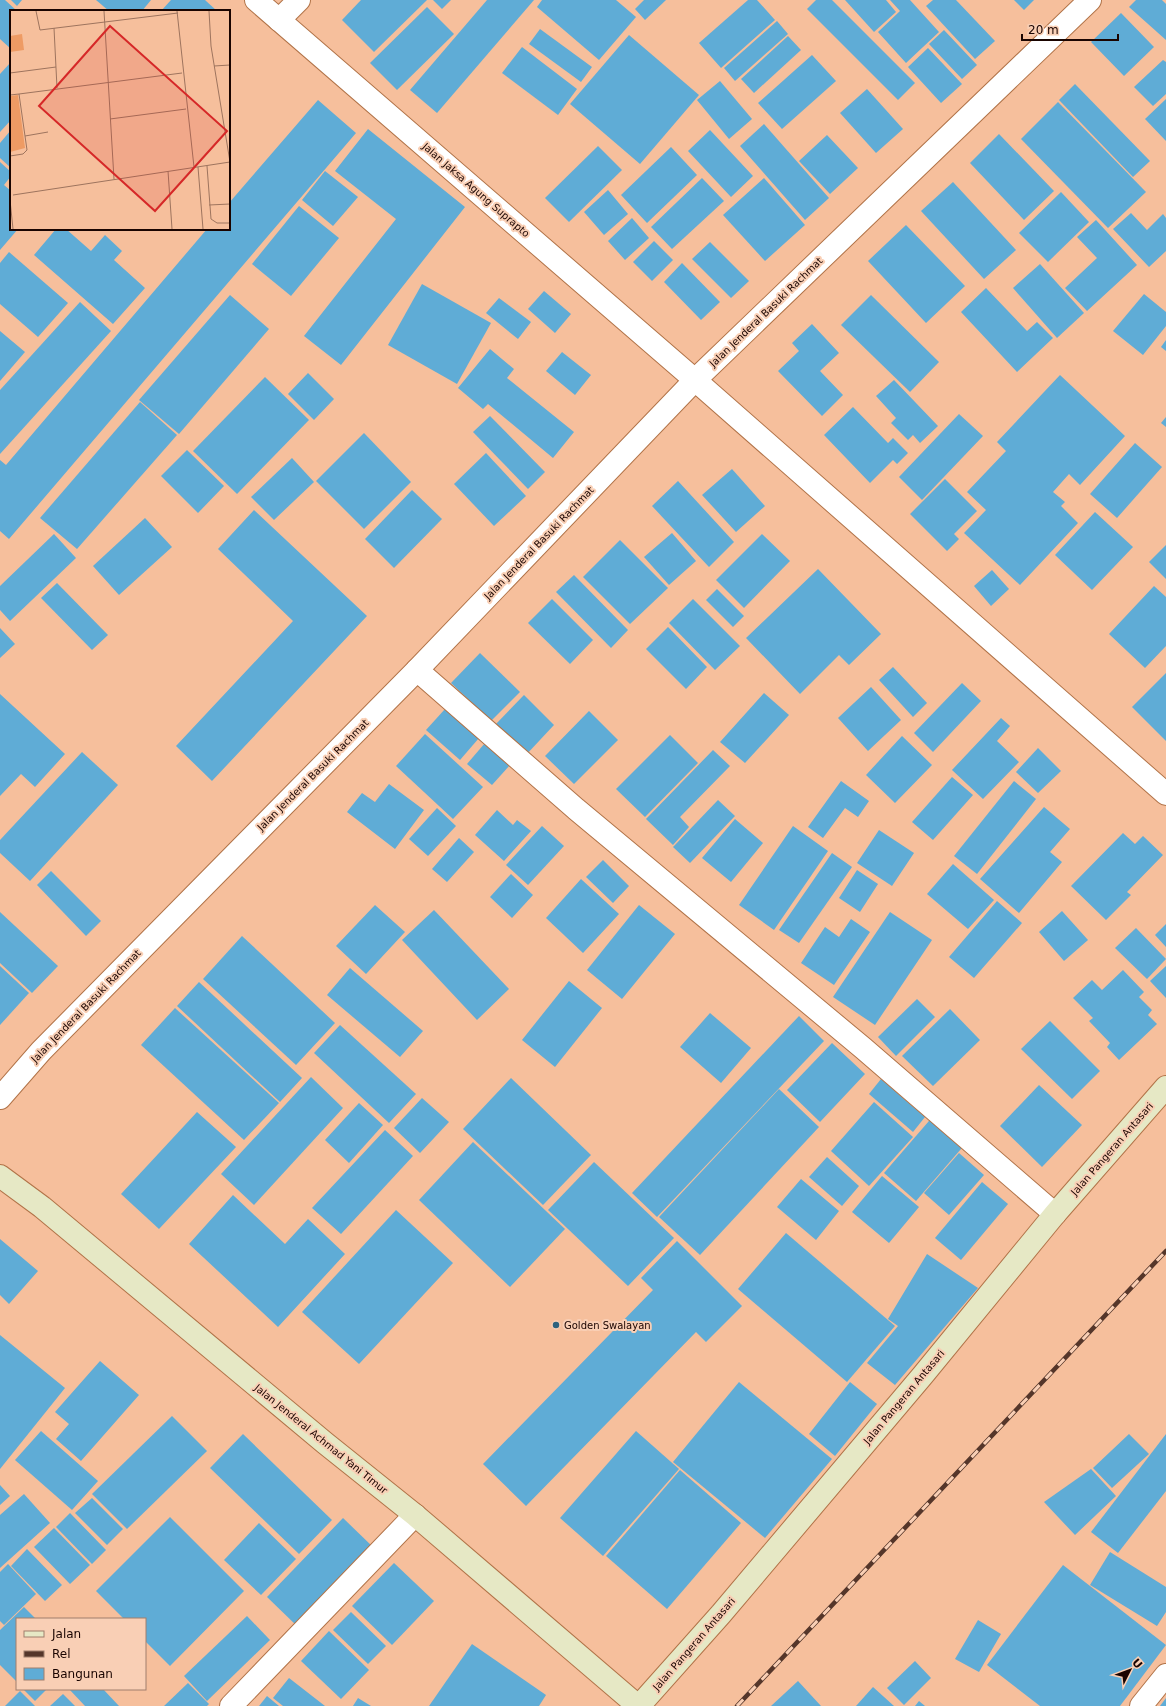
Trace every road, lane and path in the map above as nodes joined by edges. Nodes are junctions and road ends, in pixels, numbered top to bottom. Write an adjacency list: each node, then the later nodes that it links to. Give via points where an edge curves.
1 (256, 0): 4 (street, Jalan Jaksa Agung Suprapto)
2 (299, 0): 4 (street)
3 (1090, 0): 5 (street, Jalan Jenderal Basuki Rachmat)
4 (279, 20): 5 (street, Jalan Jaksa Agung Suprapto)
5 (695, 380): 6 (street, Jalan Jenderal Basuki Rachmat); 7 (street, Jalan Jaksa Agung Suprapto)
6 (417, 670): 9 (street, Jalan Jenderal Basuki Rachmat, via 41,1051); 11 (street, via 576,809 869,1053)
7 (1166, 794)
8 (1166, 1087): 11 (main road, Jalan Pangeran Antasari)
9 (0, 1098)
10 (0, 1176): 12 (main road, Jalan Jenderal Achmad Yani Timur, via 42,1207)
11 (1055, 1214): 15 (main road, Jalan Pangeran Antasari, via 726,1608)
12 (415, 1515): 14 (street); 15 (main road, Jalan Jenderal Achmad Yani Timur)
13 (1166, 1675): 16 (street)
14 (232, 1706)
15 (639, 1706)
16 (1141, 1706)

